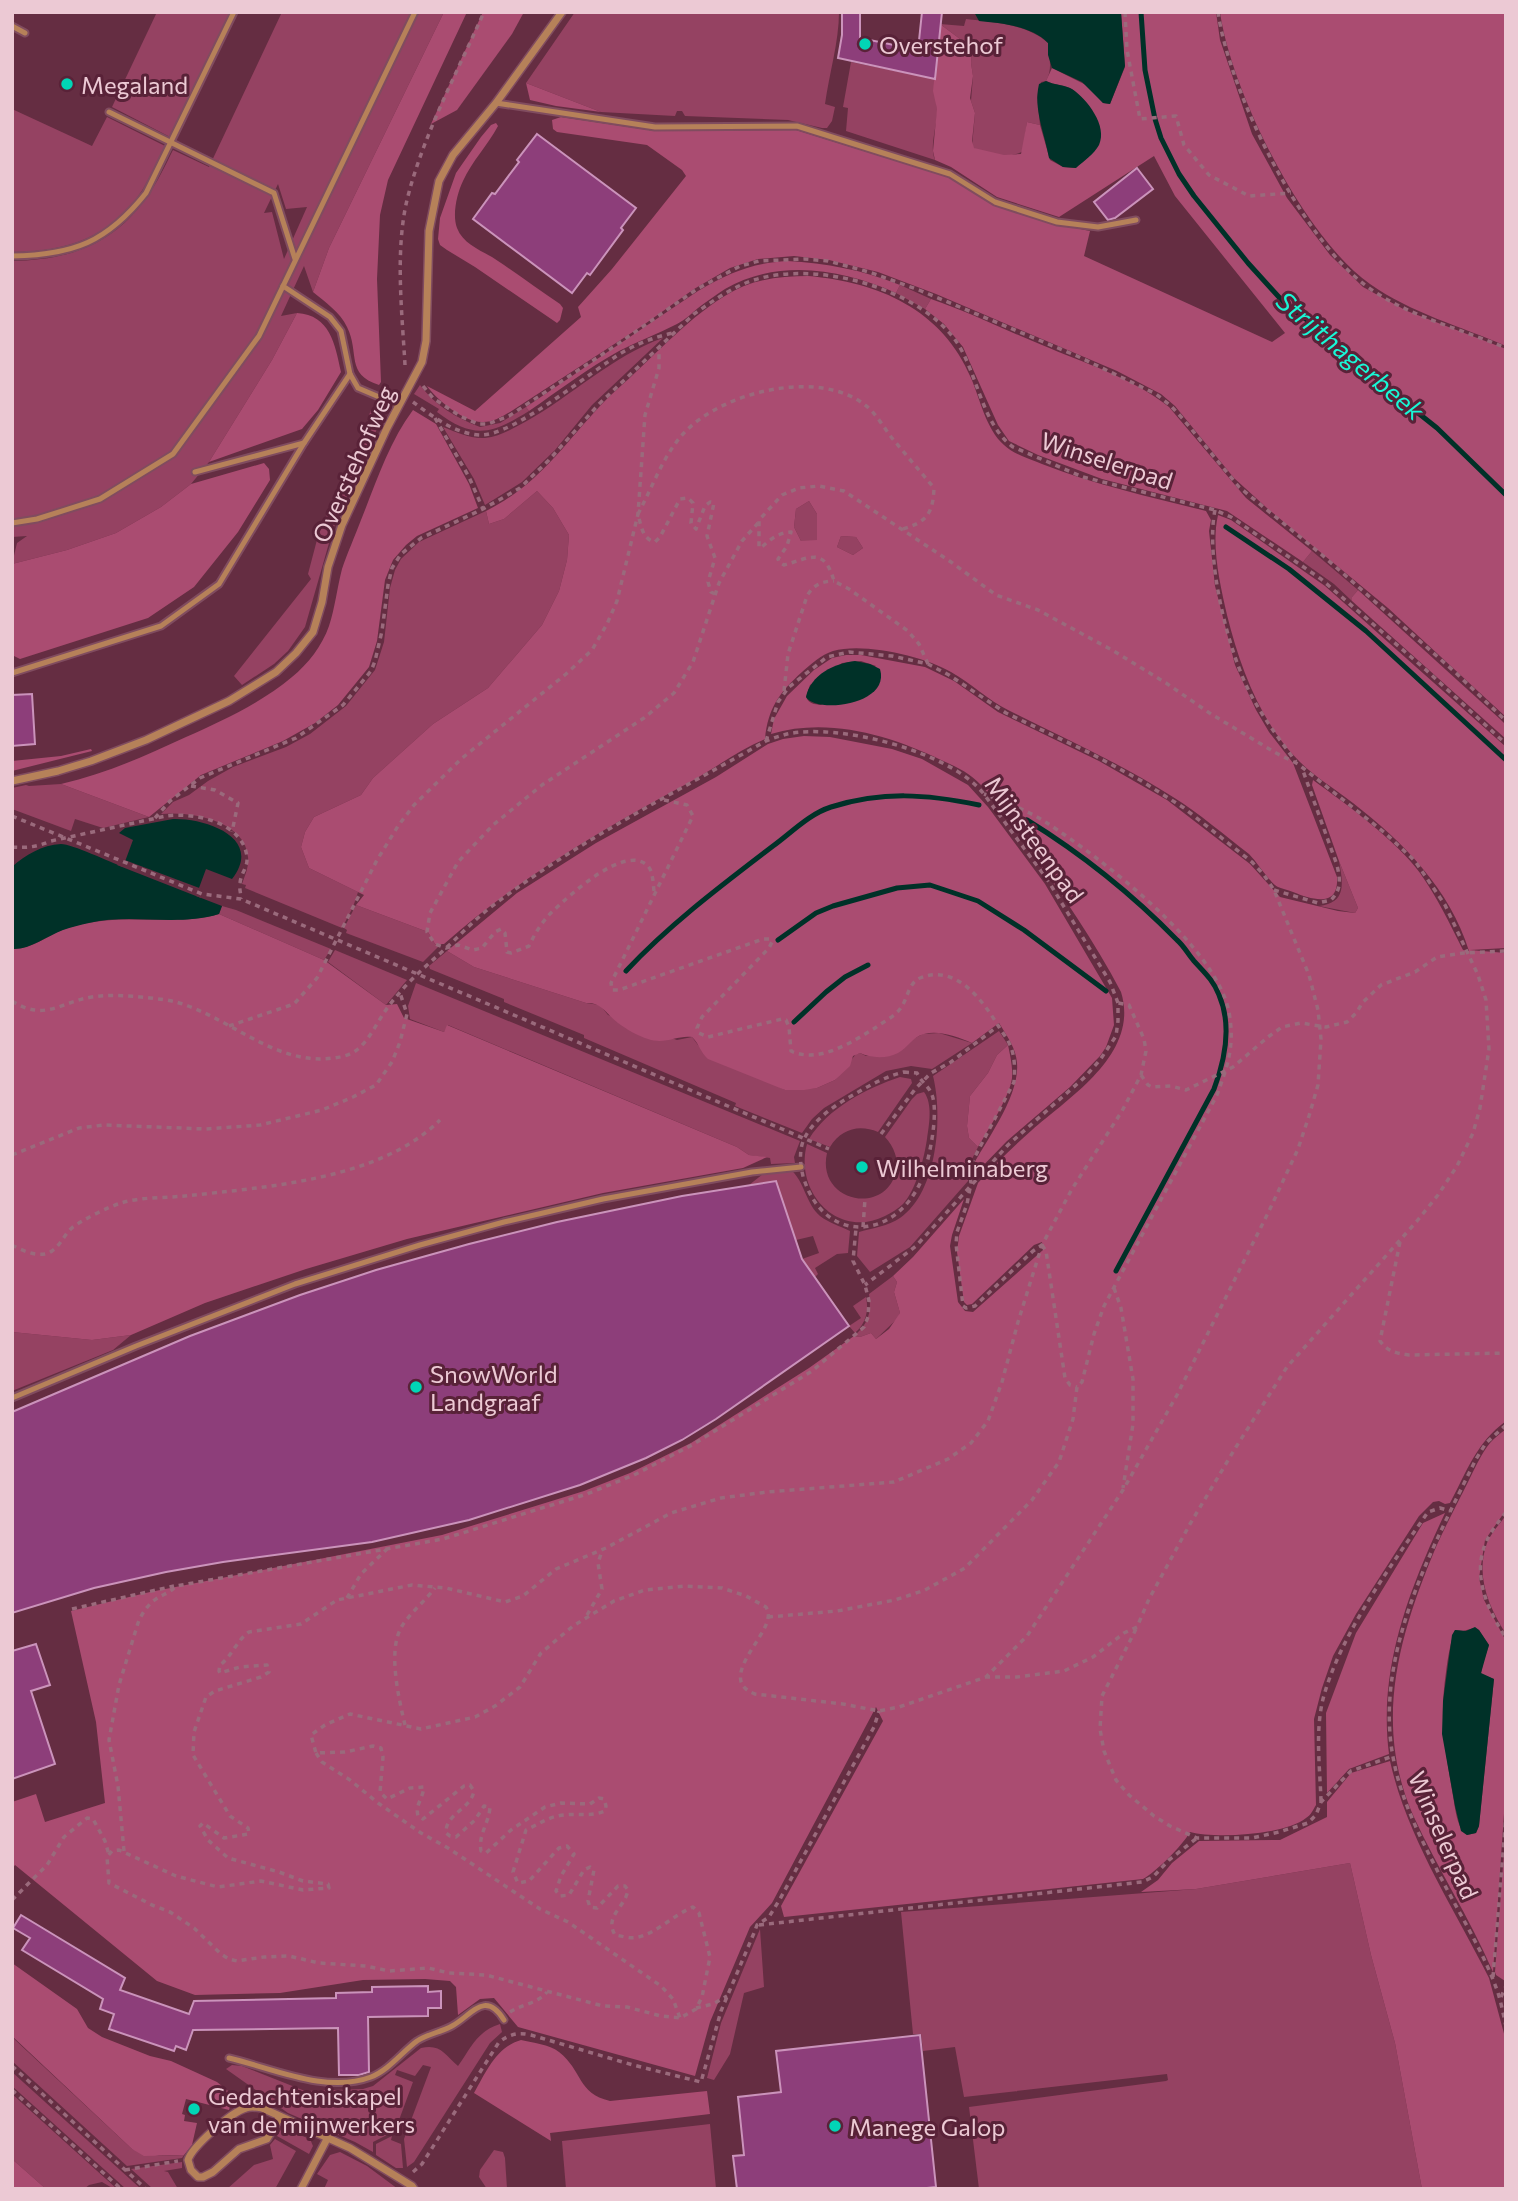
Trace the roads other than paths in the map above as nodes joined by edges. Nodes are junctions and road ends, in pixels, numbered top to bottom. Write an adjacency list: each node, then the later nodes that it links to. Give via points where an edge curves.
1 (234, 12): 8 (lane)
2 (415, 12): 11 (lane)
3 (562, 12): 6 (street, Overstehofweg)
4 (12, 26): 5 (lane)
5 (25, 33)
6 (496, 103): 9 (lane, via 655,127 797,126 950,174 995,202 1057,222 1098,227); 14 (street, Overstehofweg, via 453,155 439,181 429,231 426,341 416,376)
7 (109, 112): 8 (lane)
8 (171, 143): 10 (lane, via 146,193 110,231 61,252); 11 (lane, via 274,193)
9 (1136, 220)
10 (12, 256)
11 (295, 259): 12 (lane)
12 (282, 286): 13 (lane, via 330,317 341,331); 17 (lane, via 259,336 173,454 100,499)
13 (350, 374): 14 (lane, via 358,388); 15 (lane)
14 (398, 405): 19 (street, Overstehofweg, via 342,525 313,632 296,653 276,672 229,701 146,740 69,768)
15 (304, 443): 16 (lane); 18 (lane, via 219,584 161,626)
16 (195, 472)
17 (12, 523)
18 (12, 673)
19 (12, 781)
20 (801, 1167): 21 (lane, via 603,1199 420,1245 295,1284)
21 (12, 1398)
22 (504, 2020): 23 (lane, via 496,2010 479,2006 452,2026 418,2040 373,2077 359,2080 301,2079)
23 (229, 2058)
24 (279, 2116): 24 (street, via 267,2139 239,2149 208,2176 194,2174 189,2156 241,2109 253,2106); 25 (street)
25 (327, 2139): 26 (street); 27 (street)
26 (413, 2187)
27 (301, 2189)

